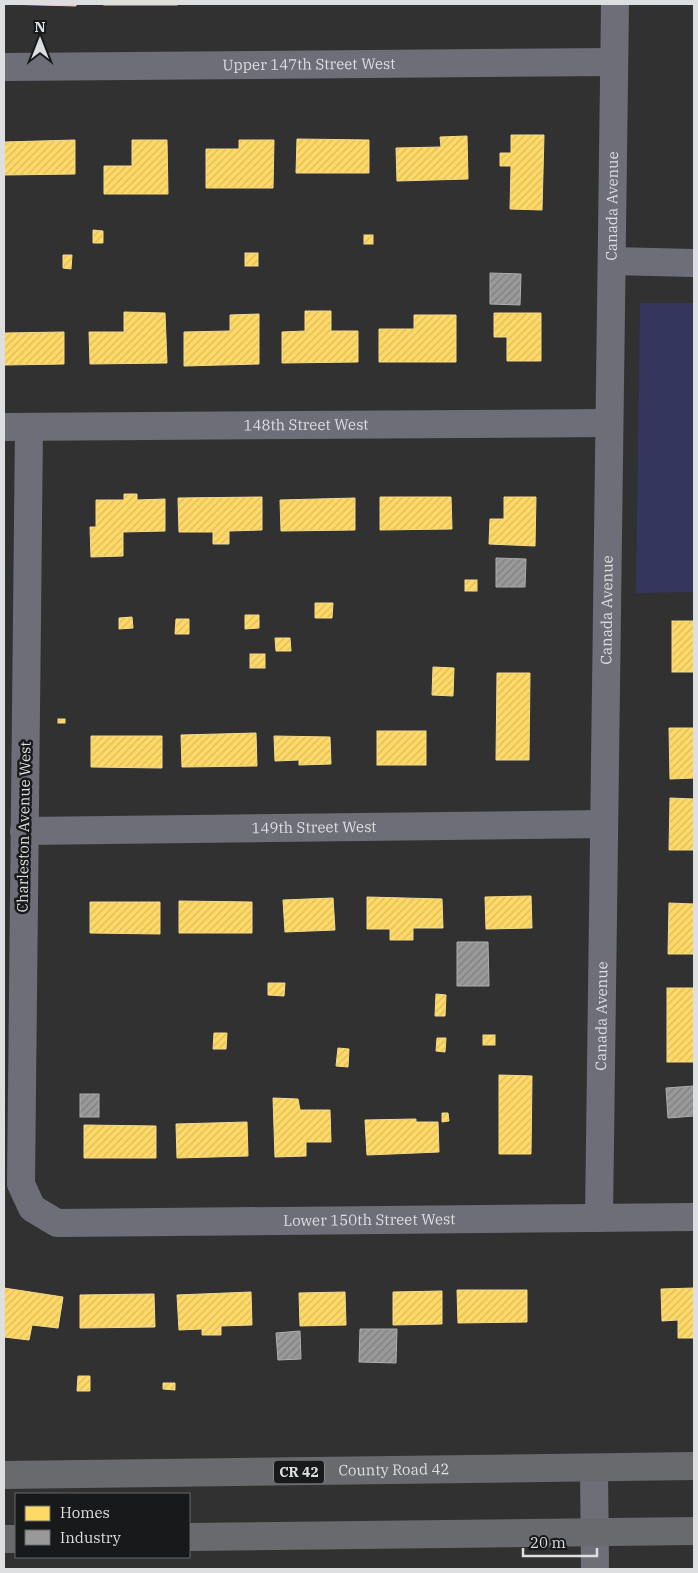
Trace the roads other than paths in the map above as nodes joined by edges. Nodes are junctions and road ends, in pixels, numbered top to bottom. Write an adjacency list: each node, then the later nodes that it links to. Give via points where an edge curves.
1 (615, 4): 2 (street, Canada Avenue)
2 (614, 62): 3 (street, Upper 147th Street West); 4 (street, Canada Avenue)
3 (4, 67)
4 (612, 261): 5 (street); 6 (street, Canada Avenue)
5 (694, 264)
6 (609, 423): 7 (street, 148th Street West); 8 (street, Canada Avenue)
7 (16, 427): 9 (street, Charleston Avenue West)
8 (604, 824): 9 (street, 149th Street West); 13 (street, Canada Avenue)
9 (24, 831): 10 (street, Charleston Avenue West)
10 (12, 1056): 11 (street, Charleston Avenue West, via 21,1184 32,1208)
11 (46, 1216): 13 (street, Lower 150th Street West, via 57,1223)
12 (694, 1217): 13 (street, Lower 150th Street West)
13 (599, 1218)
14 (694, 1466): 15 (highway, County Road 42 / CR 42)
15 (594, 1468): 16 (highway, County Road 42 / CR 42); 20 (street)
16 (361, 1471): 17 (highway, County Road 42 / CR 42); 18 (highway, via 302,1479)
17 (4, 1475)
18 (4, 1484)
19 (694, 1531): 20 (highway)
20 (595, 1534): 21 (highway); 22 (street)
21 (190, 1537)
22 (595, 1569)

